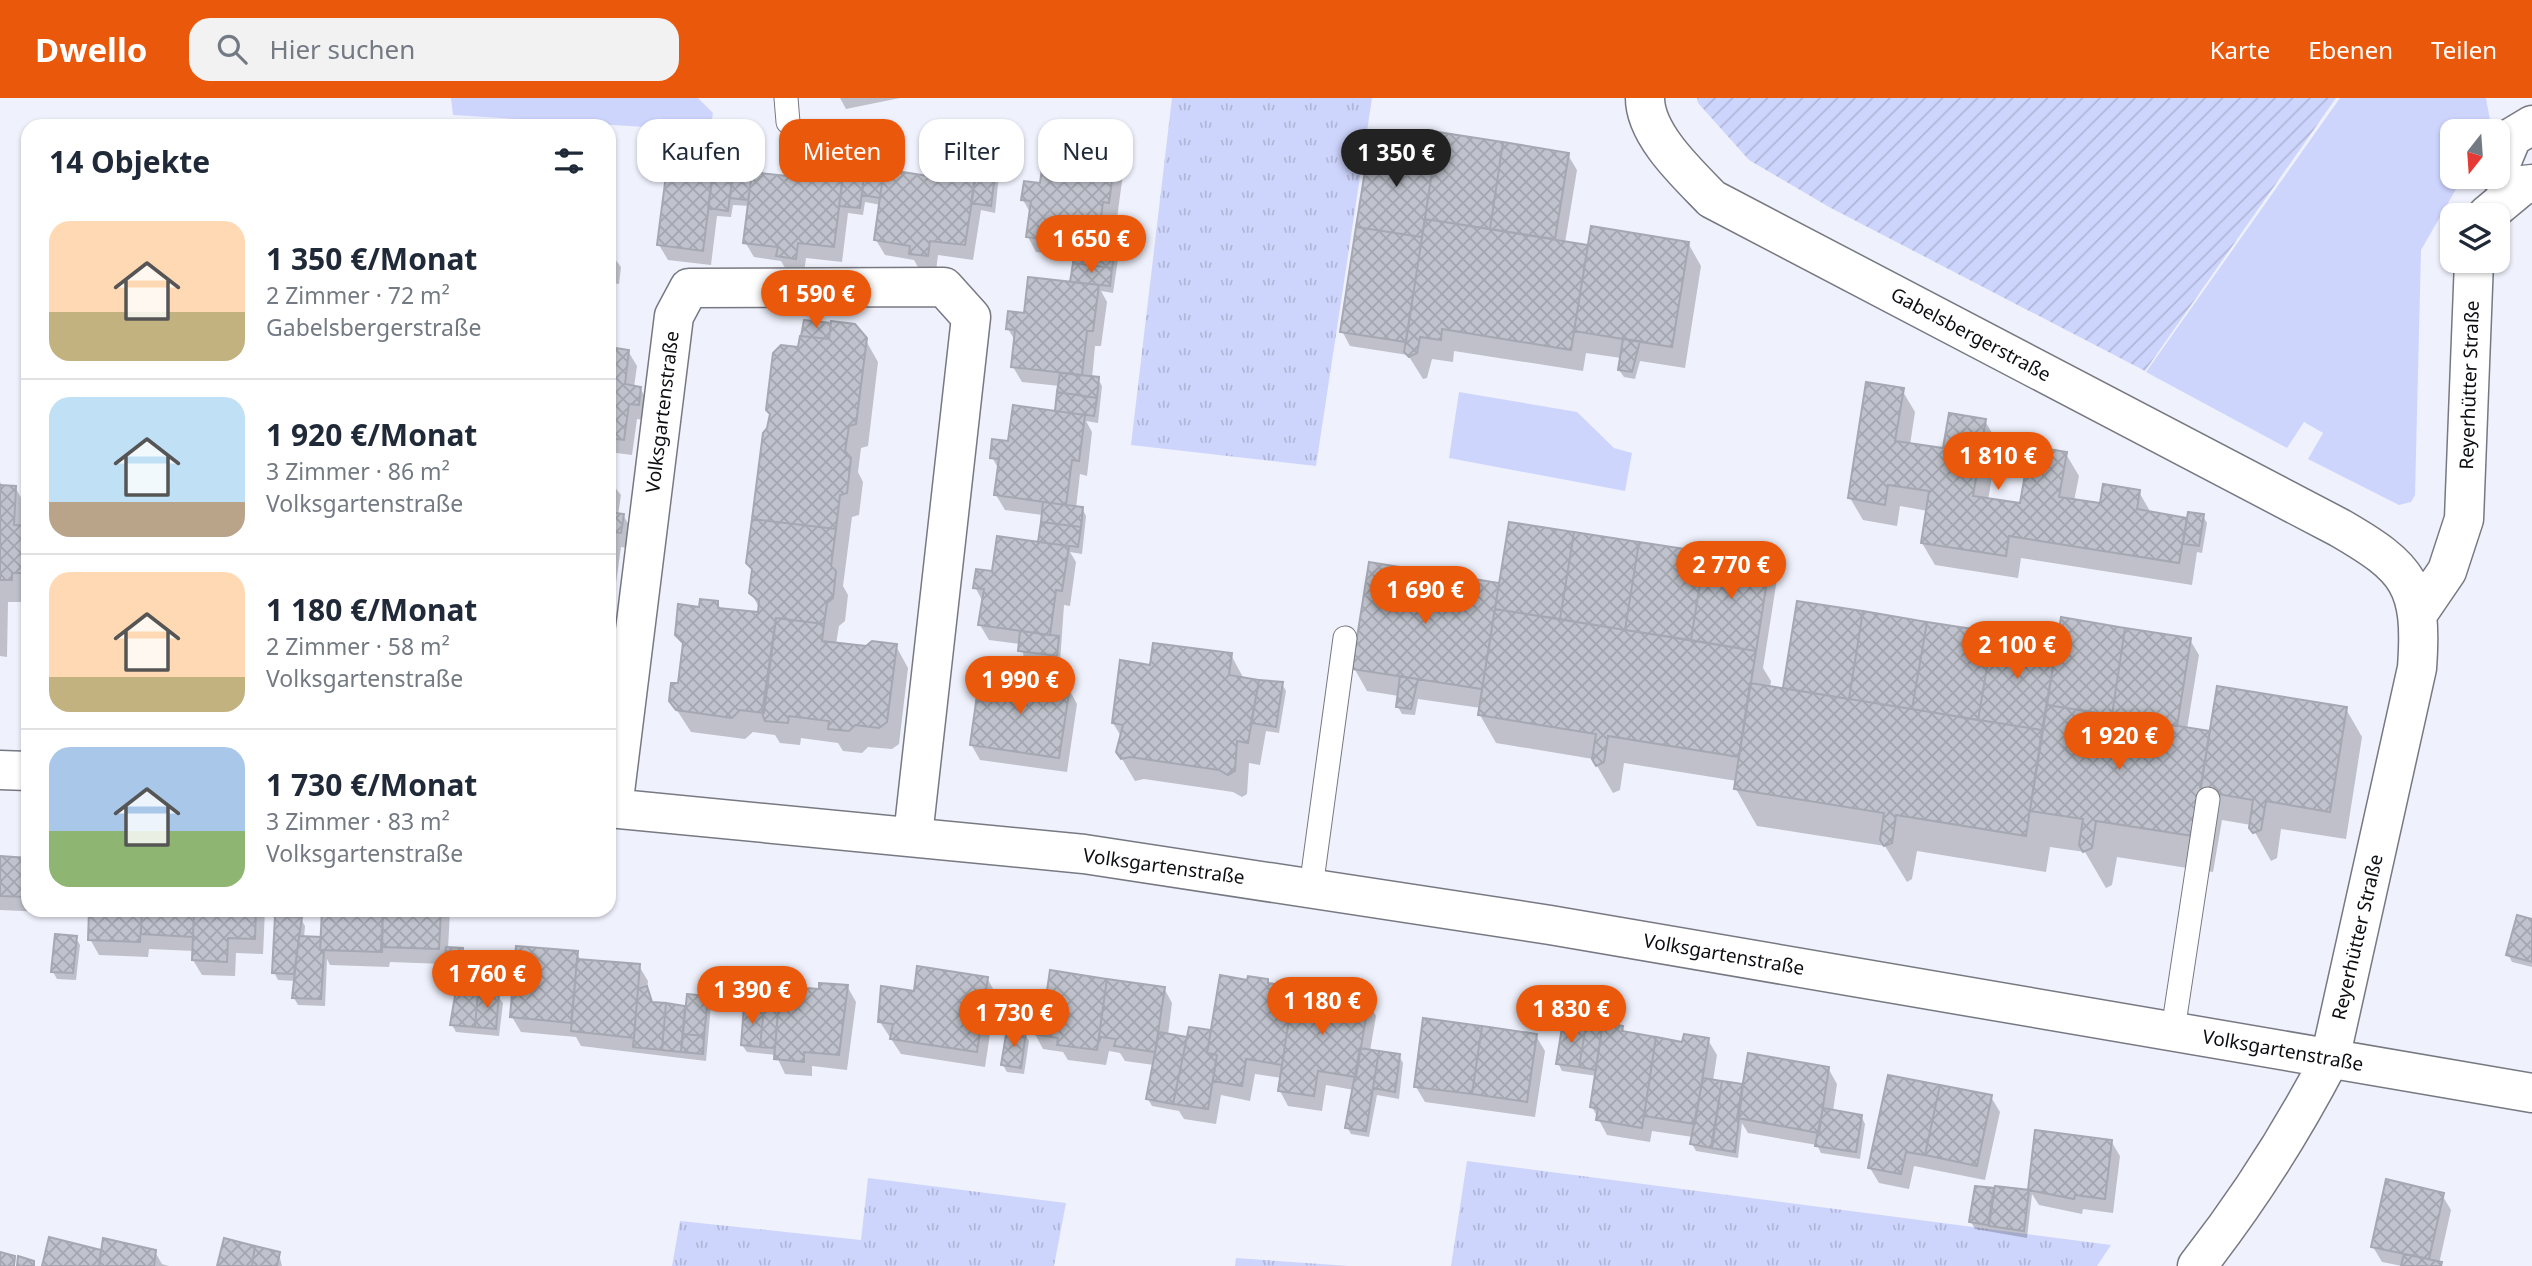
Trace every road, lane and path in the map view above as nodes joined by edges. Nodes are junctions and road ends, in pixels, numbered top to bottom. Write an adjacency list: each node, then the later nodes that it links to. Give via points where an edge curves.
1 (786, 98): 3 (lane)
2 (1645, 98): 9 (street, Gabelsbergerstraße, via 1666,150 1712,199)
3 (788, 119)
4 (2532, 125): 5 (street)
5 (2510, 142)
6 (2532, 184): 7 (street, via 2523,185)
7 (2501, 203)
8 (2474, 273): 10 (street, Reyerhütter Straße, via 2464,519 2448,571)
9 (2340, 528): 10 (street, Reyerhütter Straße, via 2384,554 2408,581)
10 (2417, 615): 20 (street, Reyerhütter Straße, via 2417,668)
11 (1345, 638): 18 (lane)
12 (616, 769): 17 (street, Volksgartenstraße, via 674,316 689,288 944,287 971,317)
13 (0, 770): 14 (street)
14 (21, 771)
15 (2208, 799): 19 (lane)
16 (616, 808): 17 (street, Volksgartenstraße)
17 (913, 836): 18 (street, Volksgartenstraße, via 1084,854)
18 (1311, 888): 19 (street, Volksgartenstraße)
19 (2173, 1030): 20 (street, Volksgartenstraße)
20 (2330, 1059): 21 (street, Volksgartenstraße); 22 (street, Reyerhütter Straße, via 2297,1122 2236,1217)
21 (2532, 1093)
22 (2197, 1266)

